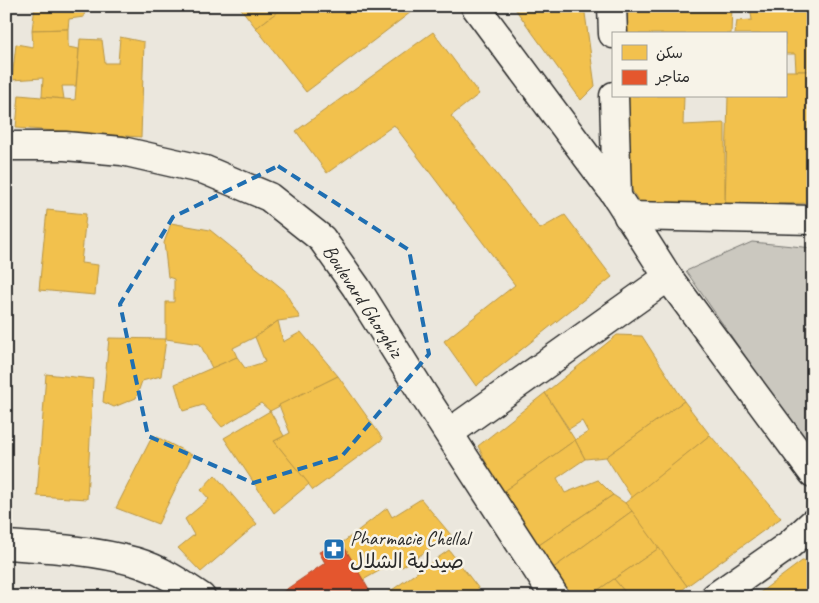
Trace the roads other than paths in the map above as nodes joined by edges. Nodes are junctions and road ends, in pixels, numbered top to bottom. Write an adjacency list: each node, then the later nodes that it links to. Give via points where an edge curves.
1 (475, 6): 6 (street)
2 (612, 6): 3 (street)
3 (613, 32)
4 (614, 98): 6 (street)
5 (6, 146): 9 (street, Boulevard Ghorghiz, via 65,146 122,151 205,170 270,197 322,238)
6 (622, 206): 7 (street); 8 (street)
7 (813, 220)
8 (668, 277): 9 (street); 10 (street)
9 (449, 433): 14 (street, Boulevard Ghorghiz)
10 (813, 473)
11 (813, 523): 15 (street, via 789,545)
12 (6, 545): 13 (street, via 89,551 138,562 174,579)
13 (201, 597)
14 (555, 597)
15 (715, 597)

